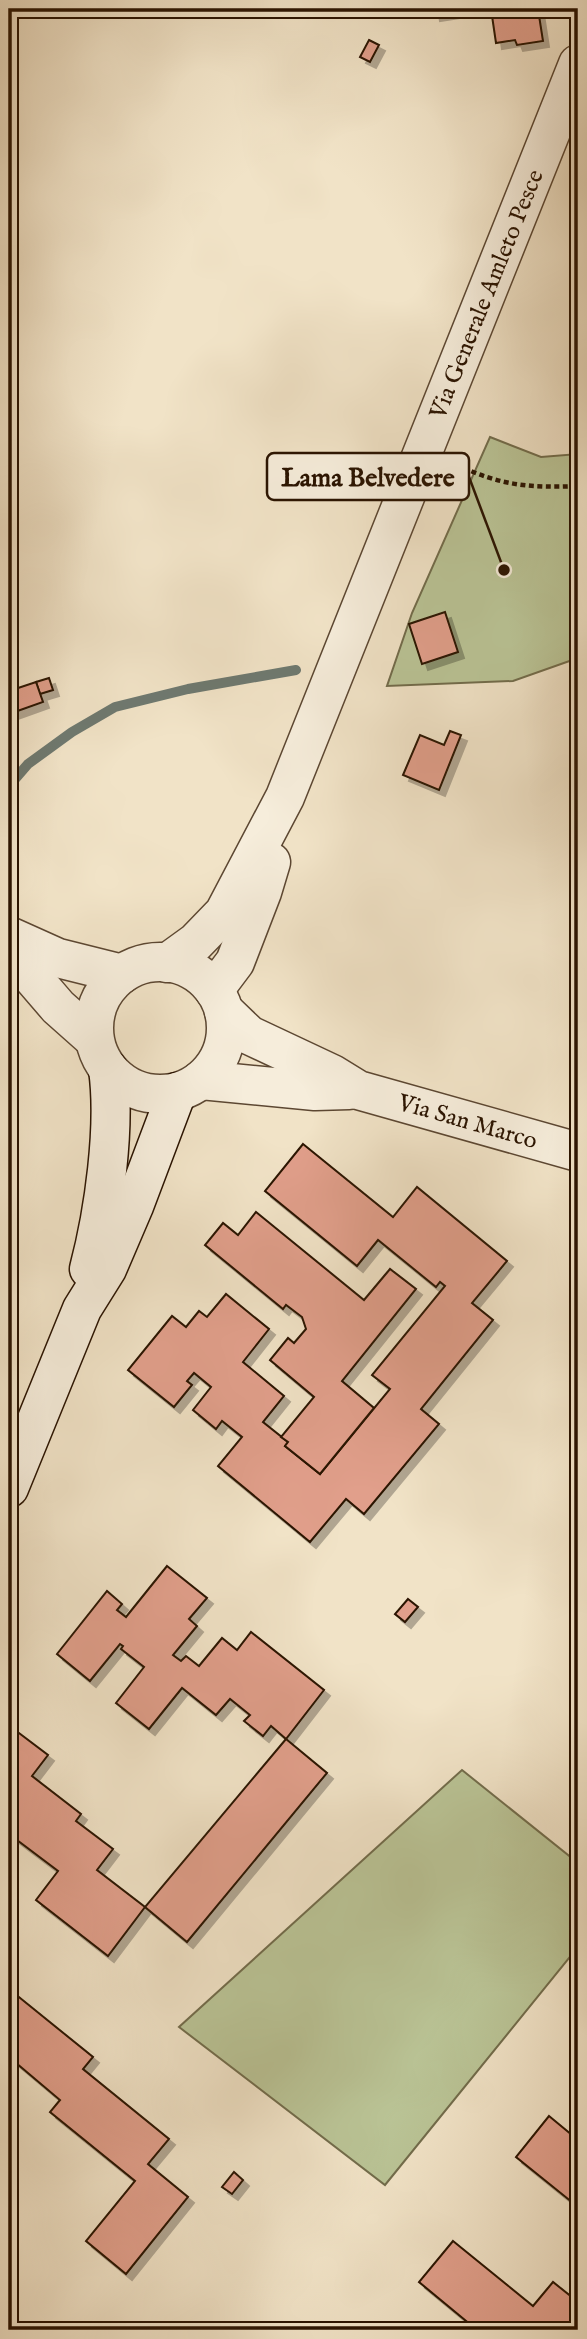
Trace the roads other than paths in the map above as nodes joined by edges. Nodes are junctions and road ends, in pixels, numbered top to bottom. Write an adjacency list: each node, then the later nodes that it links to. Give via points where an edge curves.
1 (578, 64): 2 (street, Via Generale Amleto Pesce)
2 (285, 797): 5 (street, via 224,913); 7 (street, via 259,901)
3 (9, 936): 6 (street, via 58,958)
4 (9, 950): 8 (street)
5 (167, 963): 6 (street, via 151,963); 7 (street, via 193,971)
6 (122, 974): 8 (street, via 104,991 95,1014)
7 (219, 1001): 9 (street, via 226,1026 224,1042 219,1056); 10 (street, via 249,1035)
8 (101, 1054): 9 (street, via 122,1082 139,1091 158,1094); 12 (street, via 112,1099 101,1211)
9 (189, 1086): 10 (street); 12 (street, via 107,1269)
10 (358, 1090): 11 (street, Via San Marco)
11 (578, 1152)
12 (82, 1308): 13 (street)
13 (9, 1488)

